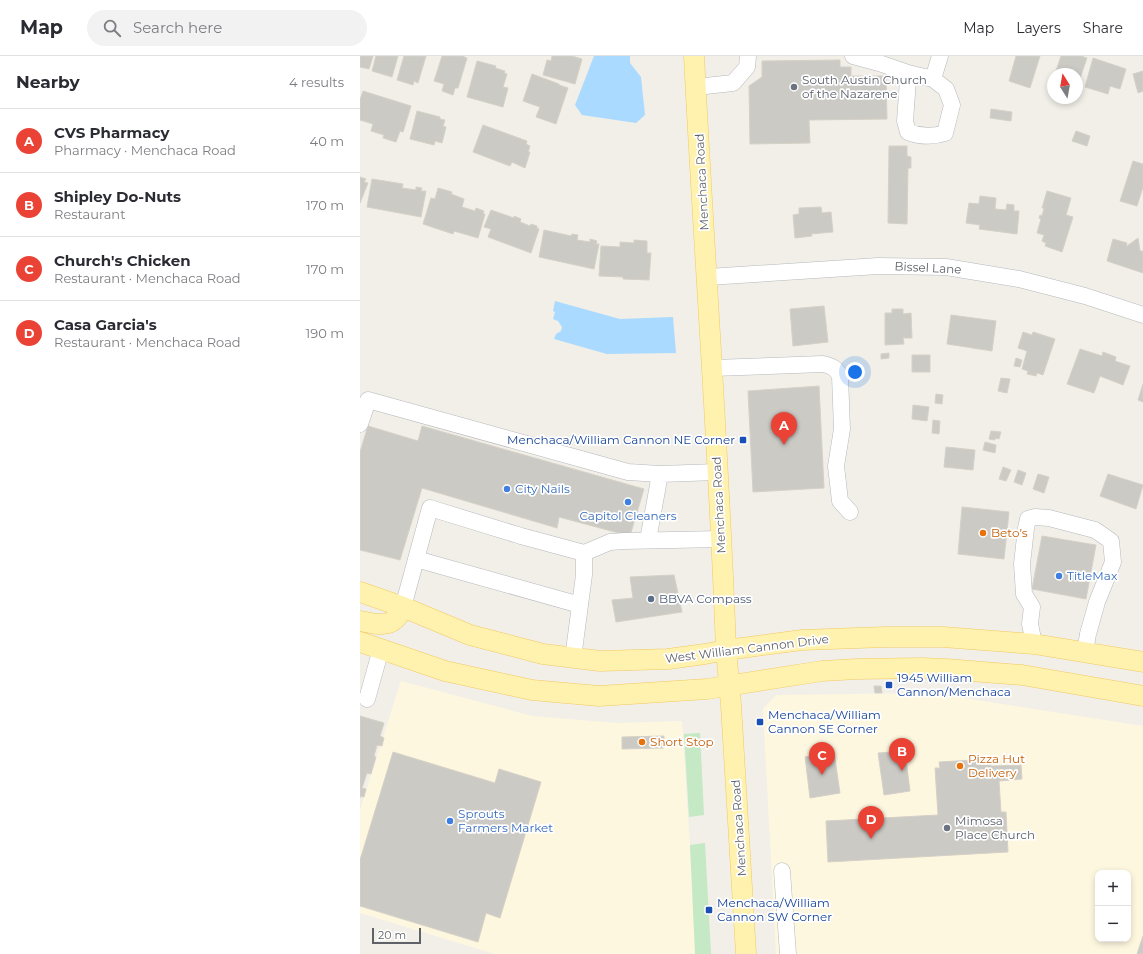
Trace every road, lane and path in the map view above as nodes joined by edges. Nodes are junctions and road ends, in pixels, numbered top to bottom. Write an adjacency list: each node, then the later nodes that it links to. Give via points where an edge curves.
1 (694, 56): 7 (main road, Menchaca Road)
2 (748, 56): 7 (street, via 747,67 733,83)
3 (853, 56): 5 (street)
4 (940, 56): 6 (street)
5 (908, 73): 6 (street); 6 (street, via 905,121 908,132 915,135 934,136 945,133 952,105 946,89)
6 (933, 79)
7 (696, 87): 8 (main road, Menchaca Road)
8 (708, 277): 9 (street, Bissel Lane, via 878,266 946,267 1026,281 1085,296); 10 (main road, Menchaca Road)
9 (1143, 315)
10 (712, 368): 12 (main road, Menchaca Road); 14 (street, via 823,364 837,370 840,376 842,429 836,466 840,501)
11 (360, 424): 13 (street, via 368,400 628,472)
12 (717, 472): 13 (street); 15 (main road, Menchaca Road)
13 (660, 474): 16 (street)
14 (850, 512)
15 (721, 539): 16 (street); 26 (main road, Menchaca Road)
16 (648, 540): 17 (street, via 610,542)
17 (584, 553): 18 (street, via 430,508); 20 (street)
18 (416, 559): 20 (street); 21 (street)
19 (360, 592): 21 (main road, West William Cannon Drive)
20 (580, 605): 28 (street)
21 (403, 607): 22 (main road, via 400,615 387,624); 28 (main road, West William Cannon Drive, via 470,635 543,654)
22 (360, 622)
23 (360, 642): 25 (main road)
24 (1034, 644): 26 (main road, West William Cannon Drive, via 944,637 860,637 802,640); 27 (main road, West William Cannon Drive); 27 (street, via 1030,624 1032,607 1024,594 1022,564 1028,520 1036,517 1095,530 1111,541 1113,562 1097,602); 30 (main road)
25 (381, 649): 31 (main road, via 445,671 532,690 599,696); 33 (street)
26 (726, 650): 28 (main road, West William Cannon Drive, via 668,659 600,661); 31 (main road, Menchaca Road)
27 (1085, 652): 29 (main road, West William Cannon Drive)
28 (573, 658)
29 (1143, 662)
30 (1033, 677): 31 (main road, via 946,669 857,669 822,671); 32 (main road)
31 (729, 685): 35 (main road, Menchaca Road)
32 (1143, 696)
33 (367, 699)
34 (782, 870): 36 (street)
35 (746, 954)
36 (788, 954)

